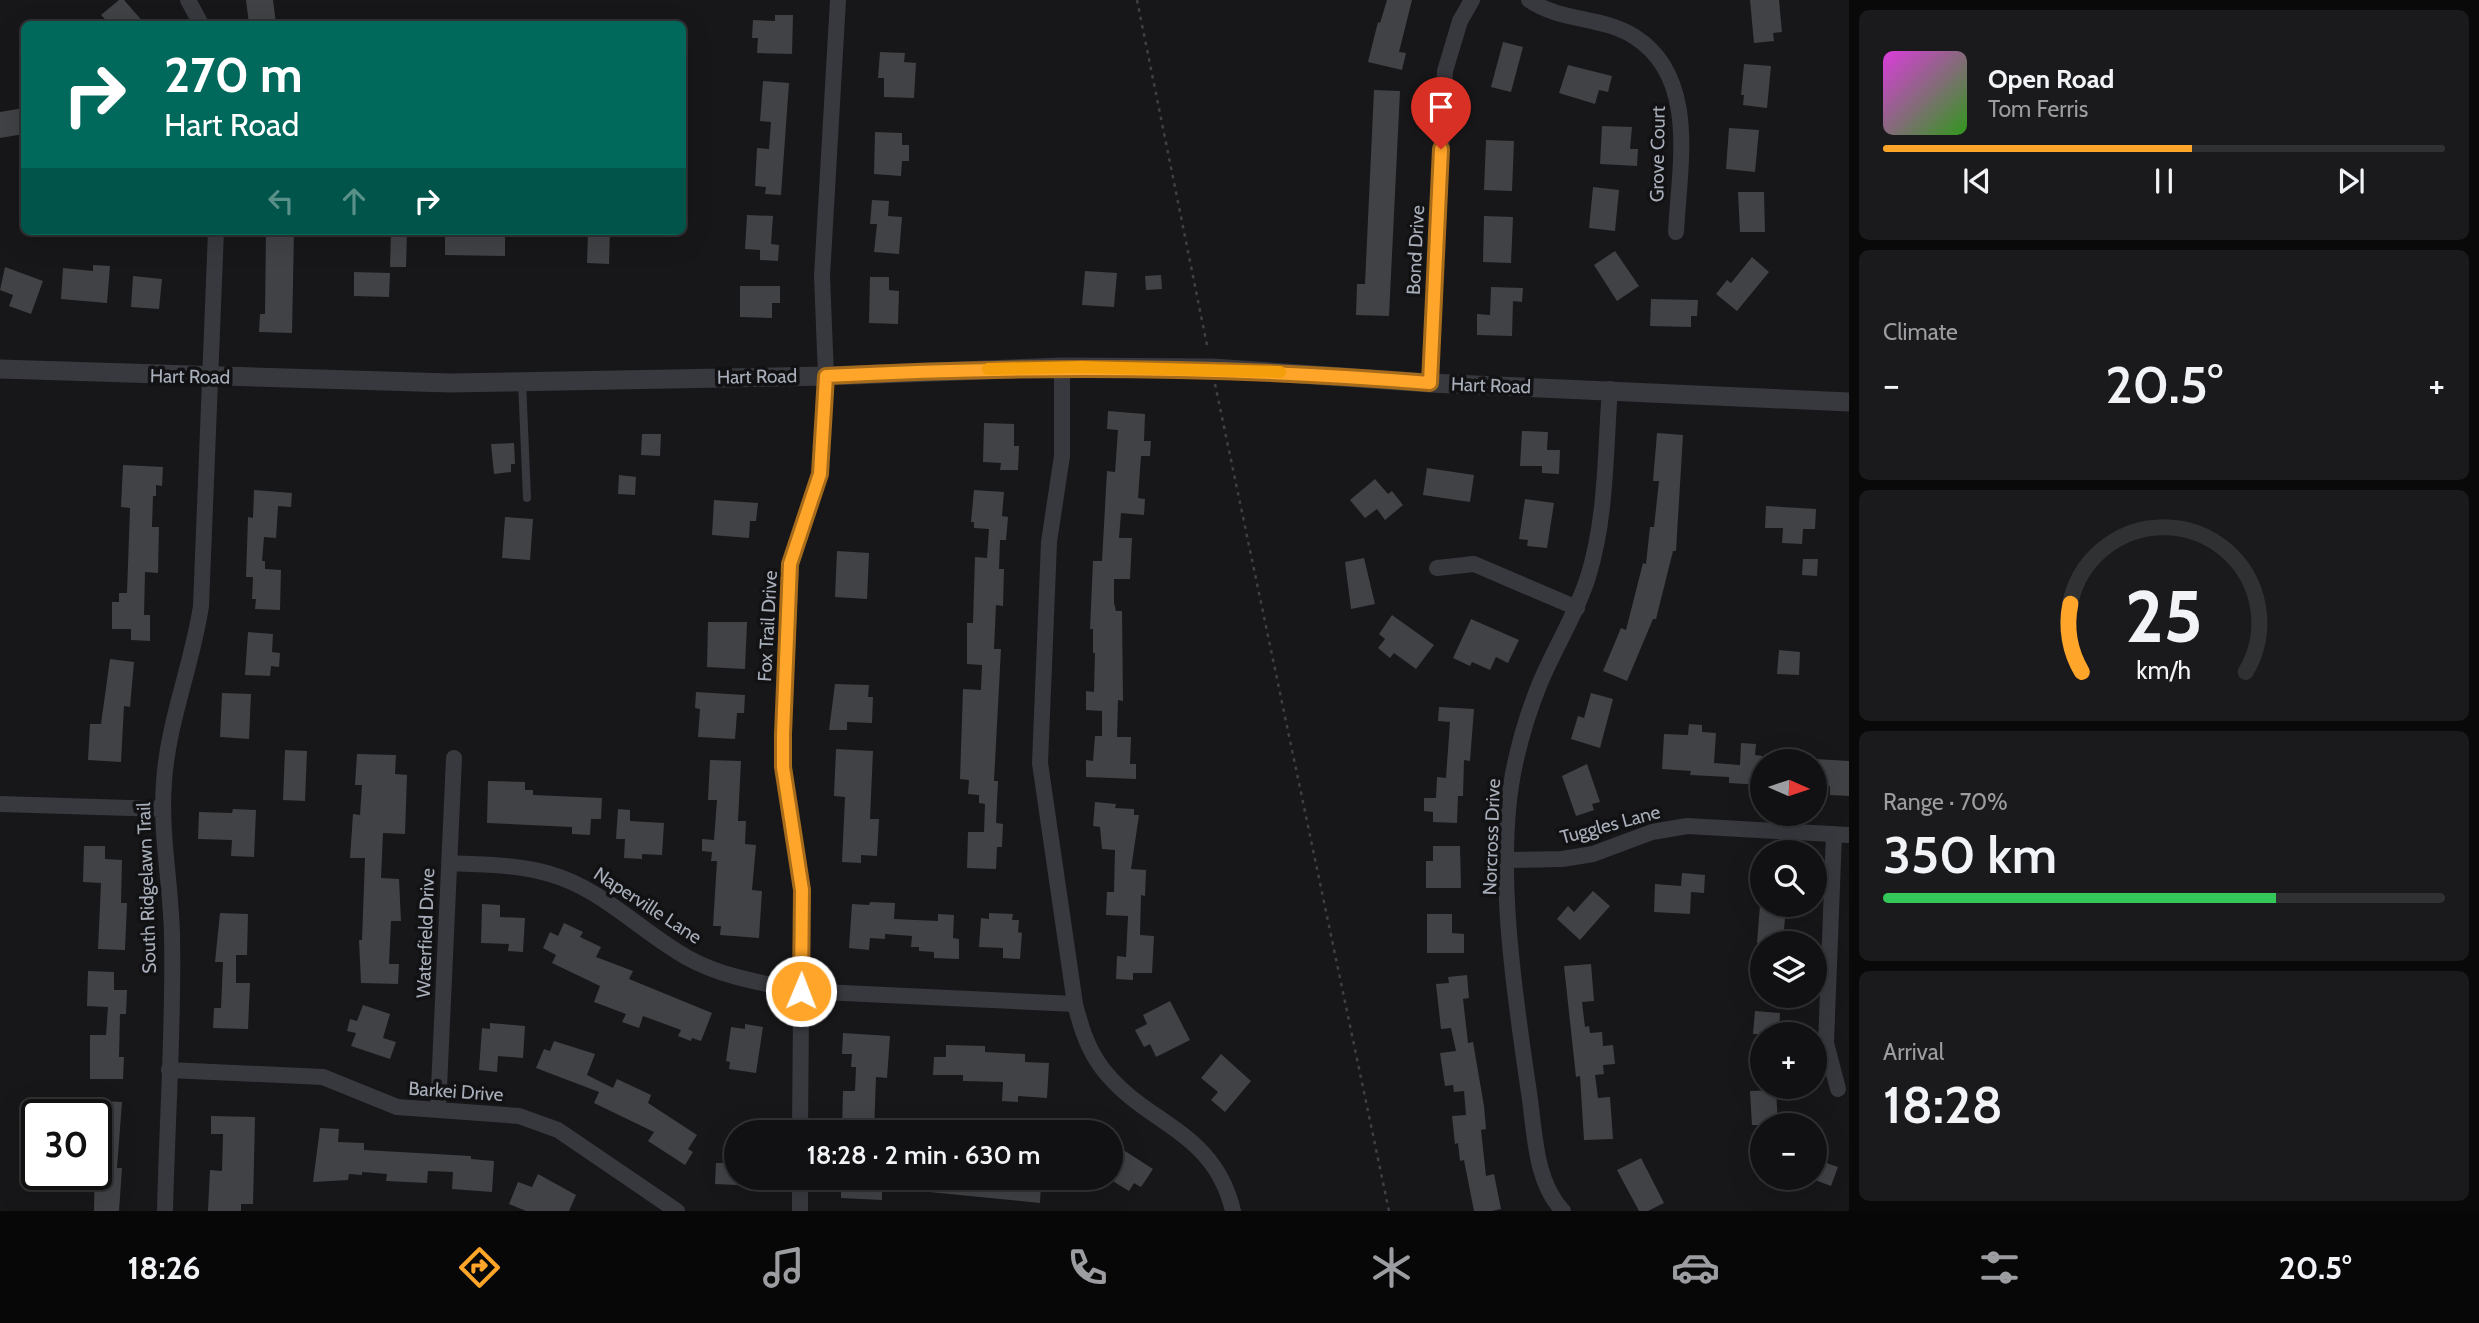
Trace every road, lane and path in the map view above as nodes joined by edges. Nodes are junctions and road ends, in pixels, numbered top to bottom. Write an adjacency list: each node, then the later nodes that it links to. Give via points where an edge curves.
1 (188, 0): 6 (street)
2 (838, 0): 12 (street, Fox Trail Drive, via 822,276)
3 (1137, 0): 10 (path)
4 (1472, 0): 15 (street, Bond Drive, via 1460,21 1445,71)
5 (1529, 0): 7 (street, Grove Court, via 1566,18 1635,37 1672,81 1681,116)
6 (199, 21)
7 (1676, 232)
8 (216, 235): 13 (street, South Ridgelawn Trail)
9 (1062, 367): 10 (street, Hart Road); 12 (street, Hart Road); 28 (street, via 1062,456 1049,542 1040,763)
10 (1212, 368): 15 (street, Hart Road); 38 (path)
11 (0, 369): 13 (street, Hart Road)
12 (826, 376): 14 (street, Hart Road); 27 (street, Fox Trail Drive, via 820,474 790,564 784,708 783,767 802,890)
13 (209, 377): 14 (street, Hart Road); 23 (street, South Ridgelawn Trail, via 201,606 172,723)
14 (522, 382): 18 (lane)
15 (1430, 383): 16 (street, Hart Road)
16 (1609, 389): 17 (street, Hart Road); 20 (street, Norcross Drive, via 1599,537)
17 (1849, 402)
18 (527, 498)
19 (1437, 568): 20 (street, via 1474,564)
20 (1577, 608): 25 (street, Norcross Drive, via 1525,723 1514,768)
21 (454, 758): 26 (street, Waterfield Drive)
22 (0, 804): 23 (street)
23 (163, 809): 29 (street, South Ridgelawn Trail, via 172,920)
24 (1842, 834): 25 (street, Tuggles Lane, via 1688,826 1652,832 1592,854); 30 (street, via 1826,1043)
25 (1508, 860): 39 (street, Norcross Drive, via 1518,1016 1542,1174 1553,1201)
26 (449, 863): 27 (street, Naperville Lane, via 550,874 588,890 688,958 723,973); 31 (street, Waterfield Drive)
27 (801, 991): 28 (street, Naperville Lane); 32 (street, Fox Trail Drive)
28 (1075, 1004): 37 (street, via 1083,1036 1104,1070 1196,1144 1221,1179)
29 (169, 1070): 31 (street, Barkei Drive, via 323,1077 390,1105); 34 (street, South Ridgelawn Trail)
30 (1838, 1089)
31 (438, 1110): 35 (street, Barkei Drive, via 519,1116 558,1130)
32 (800, 1120)
33 (800, 1190): 36 (street)
34 (165, 1211)
35 (677, 1211)
36 (800, 1211)
37 (1233, 1211)
38 (1389, 1211)
39 (1563, 1211)

